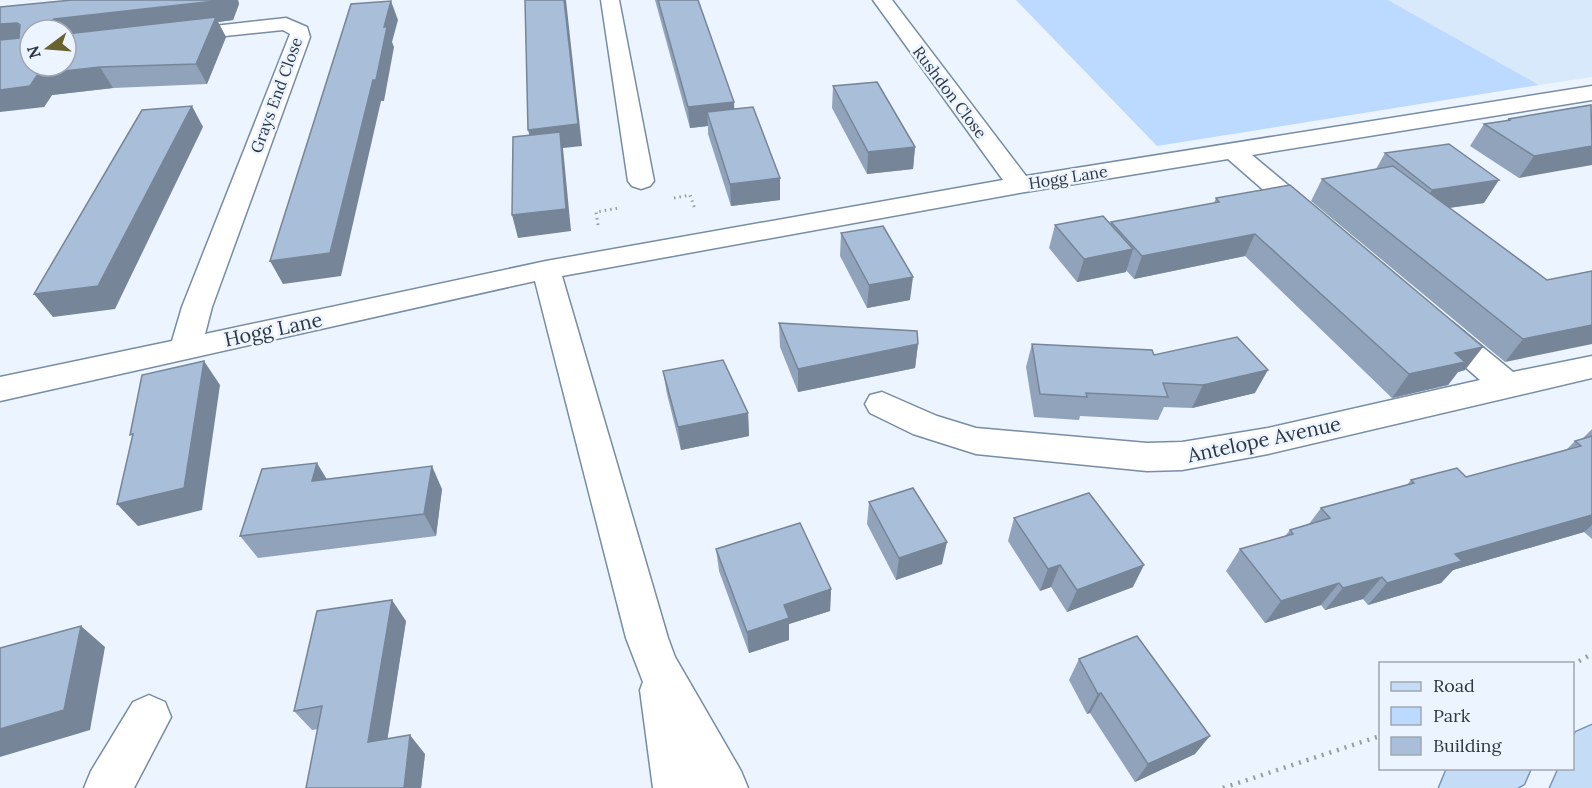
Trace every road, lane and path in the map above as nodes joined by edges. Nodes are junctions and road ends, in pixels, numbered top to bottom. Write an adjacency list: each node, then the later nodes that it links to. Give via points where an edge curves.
1 (610, 0): 6 (street)
2 (882, 0): 7 (street, Rushdon Close)
3 (159, 36): 11 (street, Grays End Close, via 286,24 300,31)
4 (1592, 93): 5 (street, Hogg Lane)
5 (1232, 150): 7 (street, Hogg Lane); 8 (street)
6 (641, 182)
7 (1019, 185): 9 (street, Hogg Lane)
8 (1329, 234)
9 (546, 270): 11 (street, Hogg Lane); 18 (street)
10 (1418, 309): 13 (street)
11 (185, 348): 14 (street, Hogg Lane)
12 (1592, 367): 13 (street, Antelope Avenue)
13 (1507, 385): 15 (street, Antelope Avenue, via 1268,441 1182,456 975,441 925,425)
14 (0, 389)
15 (882, 404)
16 (1592, 654): 17 (path)
17 (1574, 664)
18 (658, 667): 26 (street); 27 (street)
19 (149, 717): 25 (street)
20 (1592, 733): 22 (main road)
21 (1379, 736): 28 (path)
22 (1574, 740)
23 (1592, 748): 30 (main road)
24 (1504, 770): 29 (main road)
25 (108, 788)
26 (677, 788)
27 (724, 788)
28 (1223, 788)
29 (1463, 788)
30 (1574, 788)

